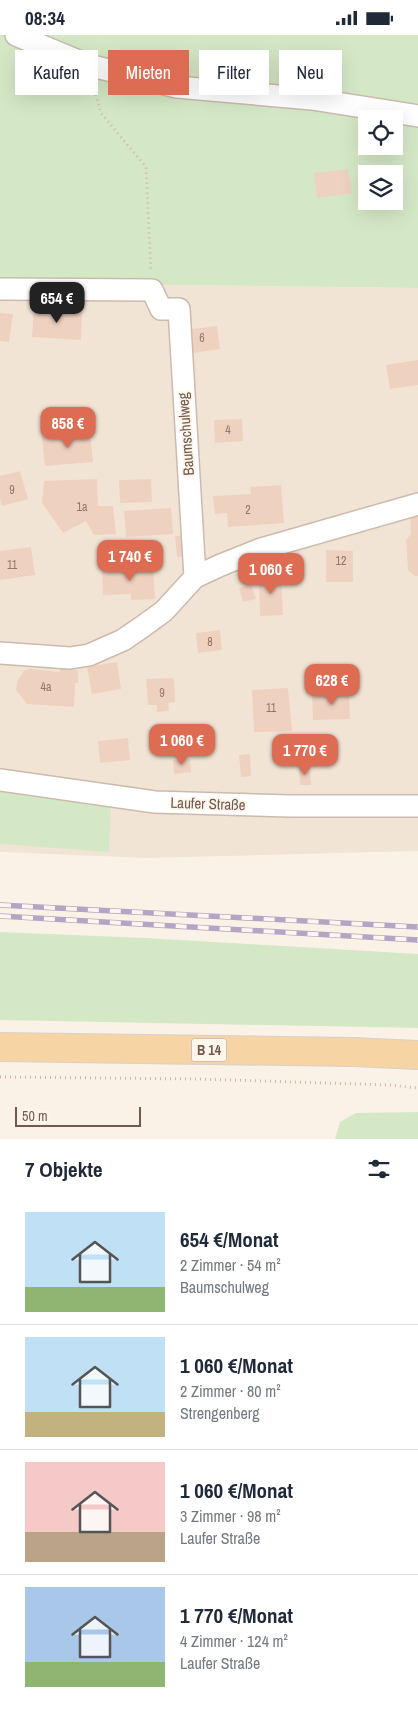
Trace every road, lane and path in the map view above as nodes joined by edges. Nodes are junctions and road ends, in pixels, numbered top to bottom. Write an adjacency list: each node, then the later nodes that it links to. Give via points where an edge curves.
1 (16, 35): 2 (street)
2 (52, 50)
3 (98, 67): 5 (street, via 177,87 312,99)
4 (96, 95): 7 (path, via 101,113 146,167)
5 (418, 115)
6 (0, 289): 7 (street)
7 (152, 290): 9 (street, Baumschulweg, via 161,309 179,309)
8 (418, 504): 9 (street, via 261,549)
9 (195, 577): 10 (street, via 164,611 102,650 70,658)
10 (0, 653)
11 (0, 779): 12 (street, Laufer Straße, via 155,802)
12 (418, 806)
13 (0, 1047): 14 (main road, B 14)
14 (418, 1055)
15 (0, 1077): 16 (path, via 198,1079)
16 (418, 1088)

